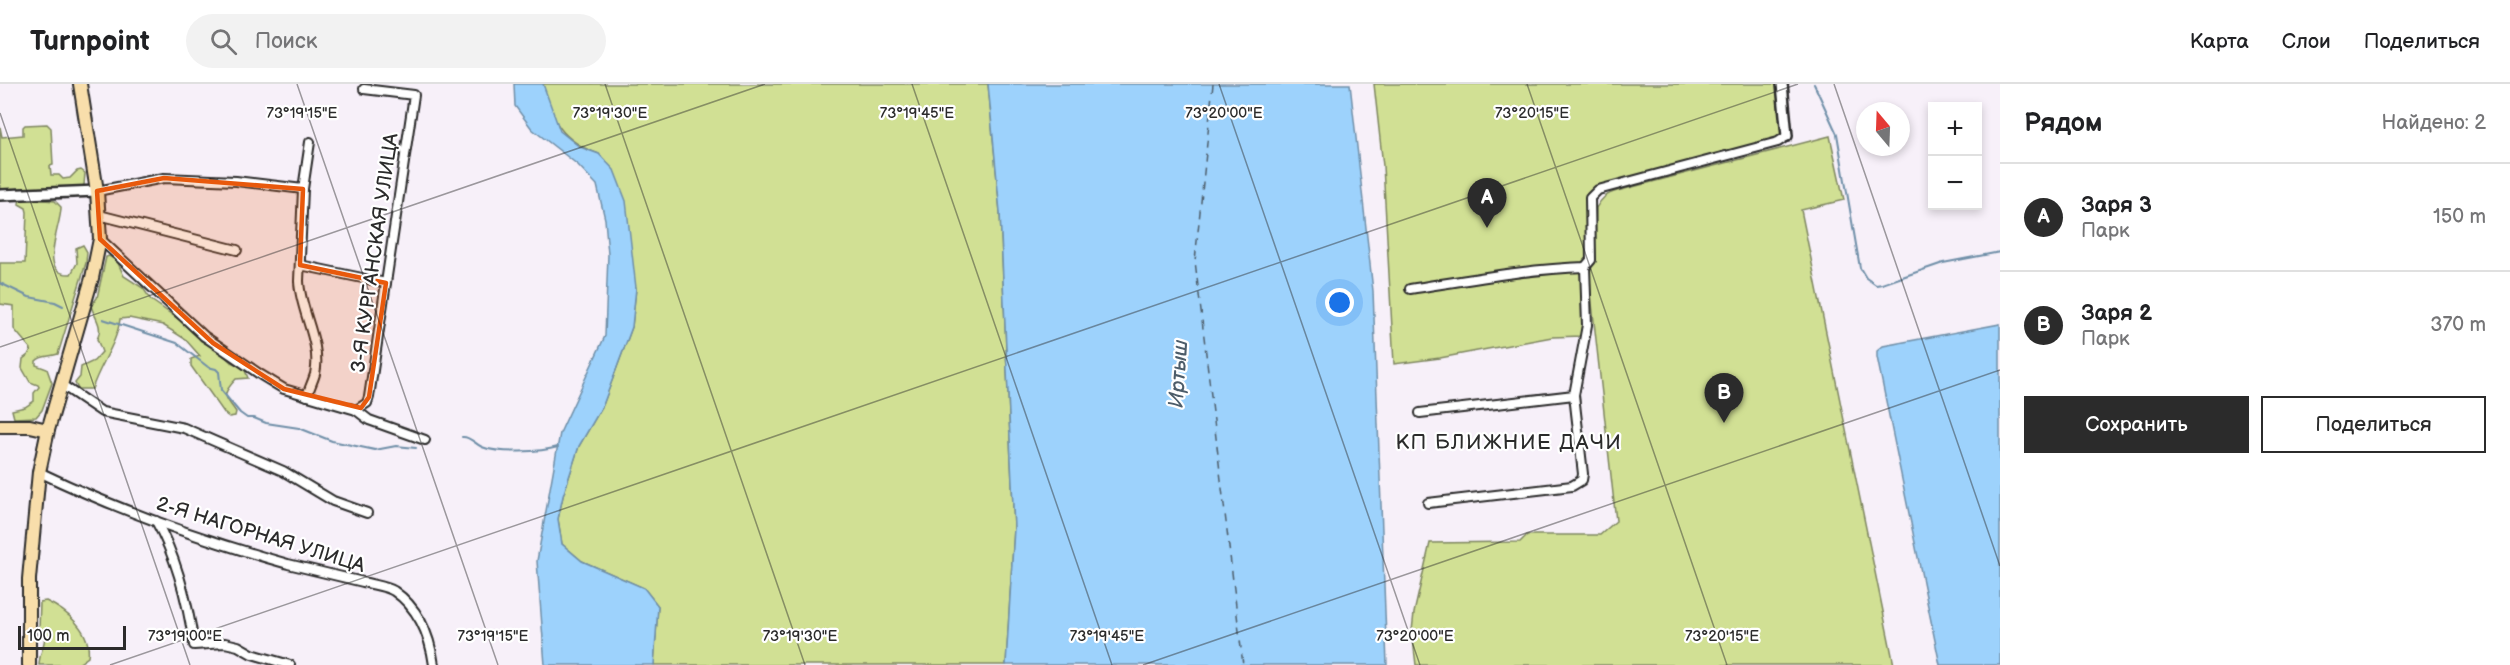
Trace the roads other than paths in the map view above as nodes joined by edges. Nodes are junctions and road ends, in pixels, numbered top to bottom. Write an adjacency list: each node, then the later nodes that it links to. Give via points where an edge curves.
1 (80, 84): 7 (main road)
2 (1782, 84): 4 (street)
3 (364, 89): 14 (street, 3-Я КУРГАНСКАЯ УЛИЦА, via 414,95)
4 (1787, 136): 13 (street, via 1778,142 1598,190 1590,198 1591,260)
5 (310, 142): 6 (street)
6 (303, 189): 7 (street, via 164,178); 12 (street)
7 (97, 191): 8 (street); 9 (main road)
8 (0, 195)
9 (99, 215): 10 (main road); 11 (street)
10 (100, 239): 16 (main road); 18 (street, via 222,350 284,389)
11 (237, 250)
12 (300, 265): 14 (street); 18 (street, via 299,293 315,356 315,372)
13 (1585, 267): 15 (street, via 1515,272); 17 (street, via 1587,325)
14 (386, 283): 19 (street, 3-Я КУРГАНСКАЯ УЛИЦА, via 369,397 367,404)
15 (1410, 289)
16 (62, 385): 22 (main road); 26 (street, via 102,412 184,428 283,471 333,501)
17 (1574, 395): 20 (street); 25 (street, via 1582,480 1572,486)
18 (307, 396): 19 (street)
19 (356, 410): 23 (street, via 369,420)
20 (1420, 413)
21 (0, 426): 22 (main road)
22 (48, 430): 24 (main road)
23 (424, 440)
24 (39, 472): 27 (street, 2-Я НАГОРНАЯ УЛИЦА); 28 (main road, via 30,567)
25 (1428, 503)
26 (367, 513)
27 (156, 521): 29 (street, via 172,555 194,645 225,643); 30 (street, 2-Я НАГОРНАЯ УЛИЦА, via 286,563 391,589 426,629)
28 (29, 665)
29 (290, 665)
30 (434, 665)

